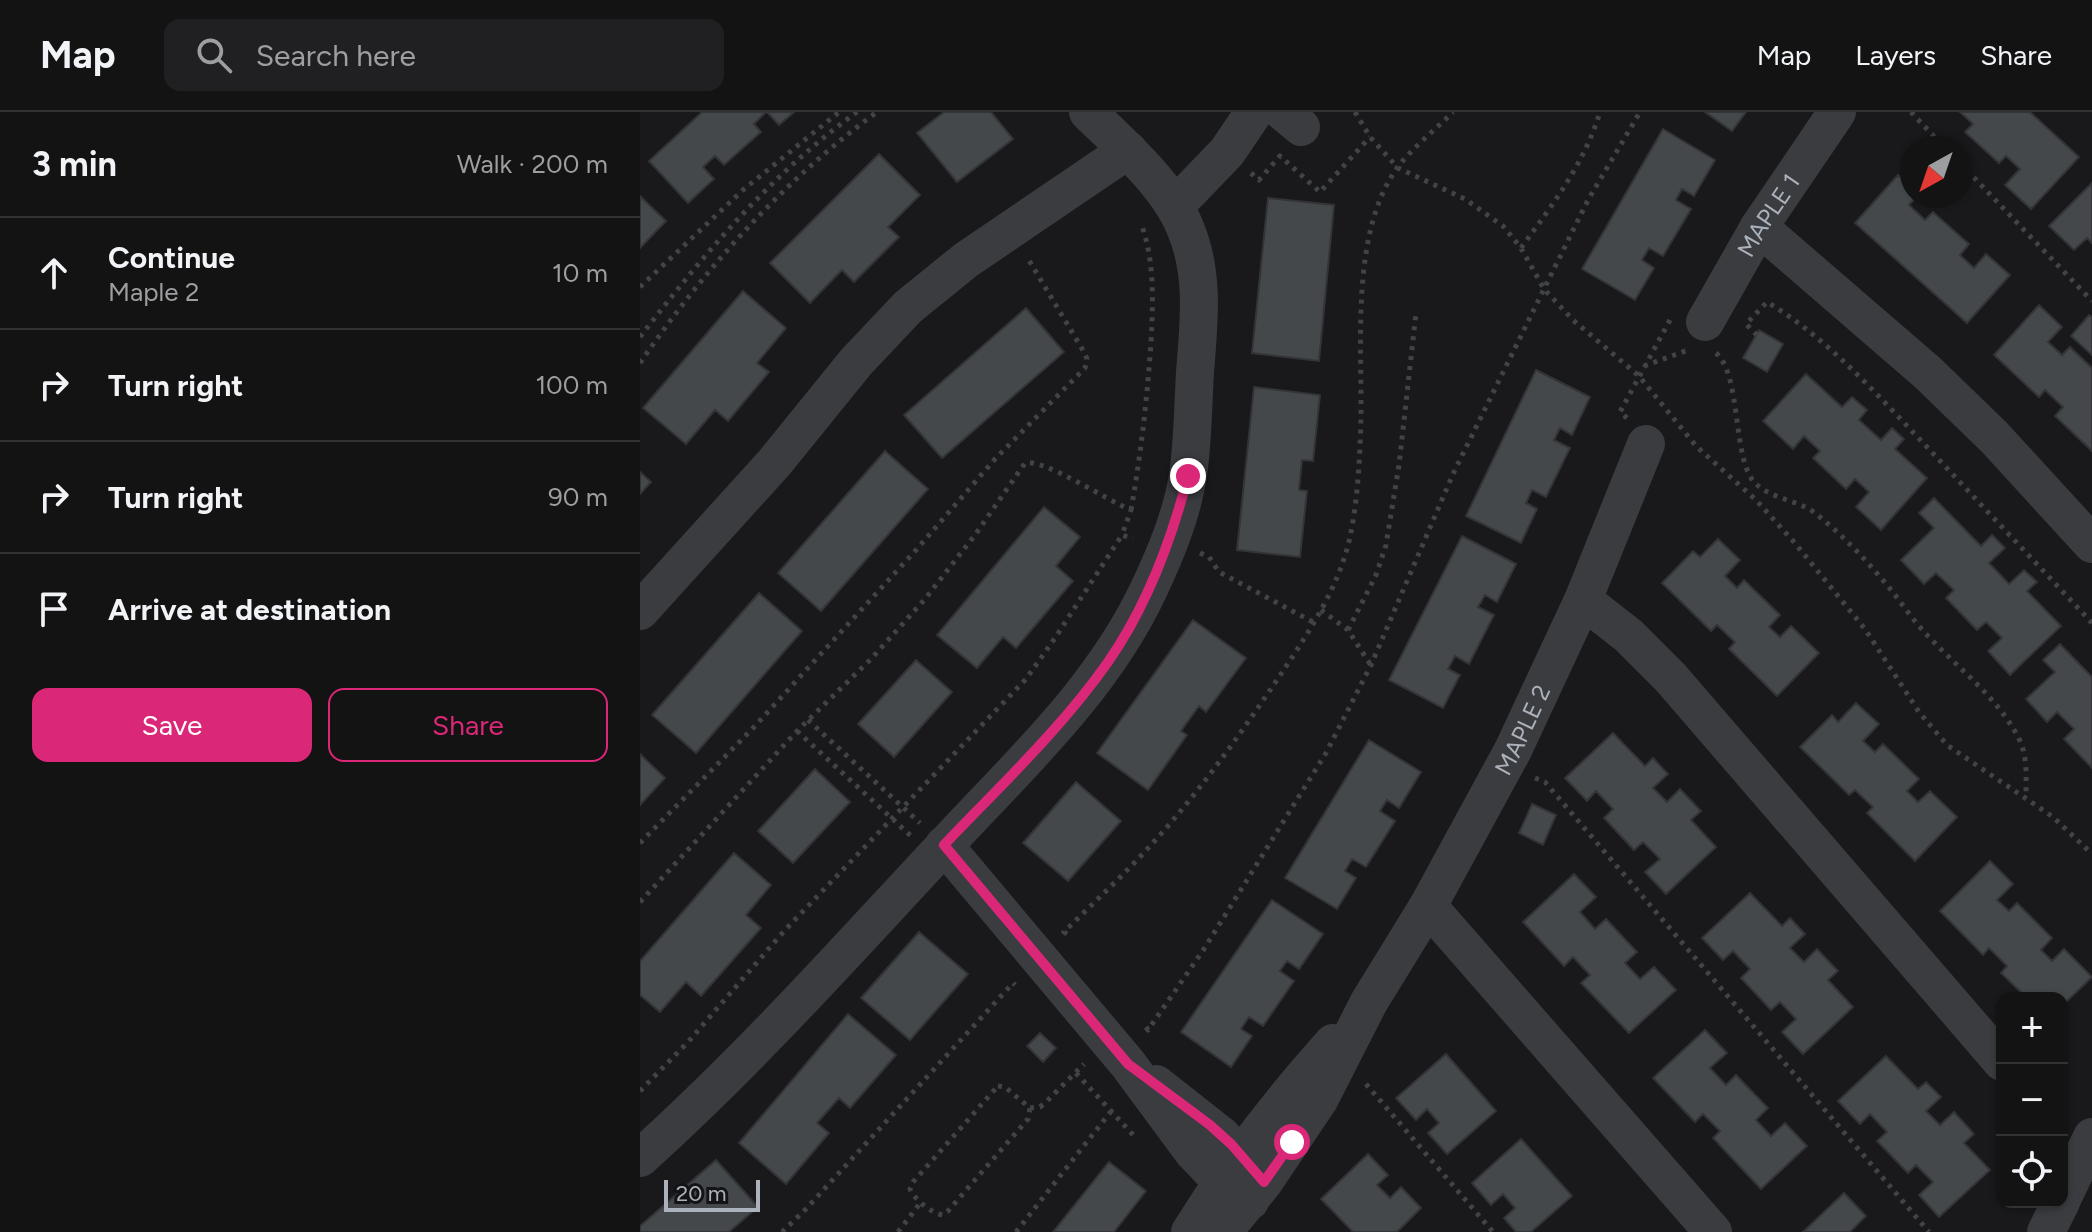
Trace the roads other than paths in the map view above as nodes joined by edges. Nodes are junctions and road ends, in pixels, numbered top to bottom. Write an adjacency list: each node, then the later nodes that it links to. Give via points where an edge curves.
1 (1088, 112): 4 (street)
2 (1254, 112): 5 (street, via 1227,152)
3 (1837, 112): 6 (street, MAPLE 1)
4 (1128, 150): 5 (street); 11 (street, via 936,282 881,334 803,430)
5 (1175, 206): 12 (street, via 1195,259 1200,293 1188,476 1165,552 1130,626 1092,683)
6 (1759, 227): 7 (street, MAPLE 1); 9 (street, via 1928,373)
7 (1705, 339)
8 (1646, 444): 10 (street, MAPLE 2)
9 (2092, 544)
10 (1583, 600): 13 (street, MAPLE 2, via 1504,766); 15 (street, via 1670,677)
11 (640, 611)
12 (939, 851): 17 (street, via 755,1048); 19 (street, via 1128,1064 1193,1152)
13 (1428, 906): 14 (street, MAPLE 2); 23 (street)
14 (1369, 1002): 19 (street, MAPLE 2, via 1302,1077); 19 (street, MAPLE 2, via 1299,1132)
15 (1996, 1055)
16 (2079, 1141): 18 (street)
17 (640, 1158)
18 (2068, 1178)
19 (1245, 1180): 21 (street, MAPLE 2); 22 (street, MAPLE 2)
20 (2058, 1208): 24 (street)
21 (1190, 1232)
22 (1223, 1232)
23 (1713, 1232)
24 (2046, 1232)

